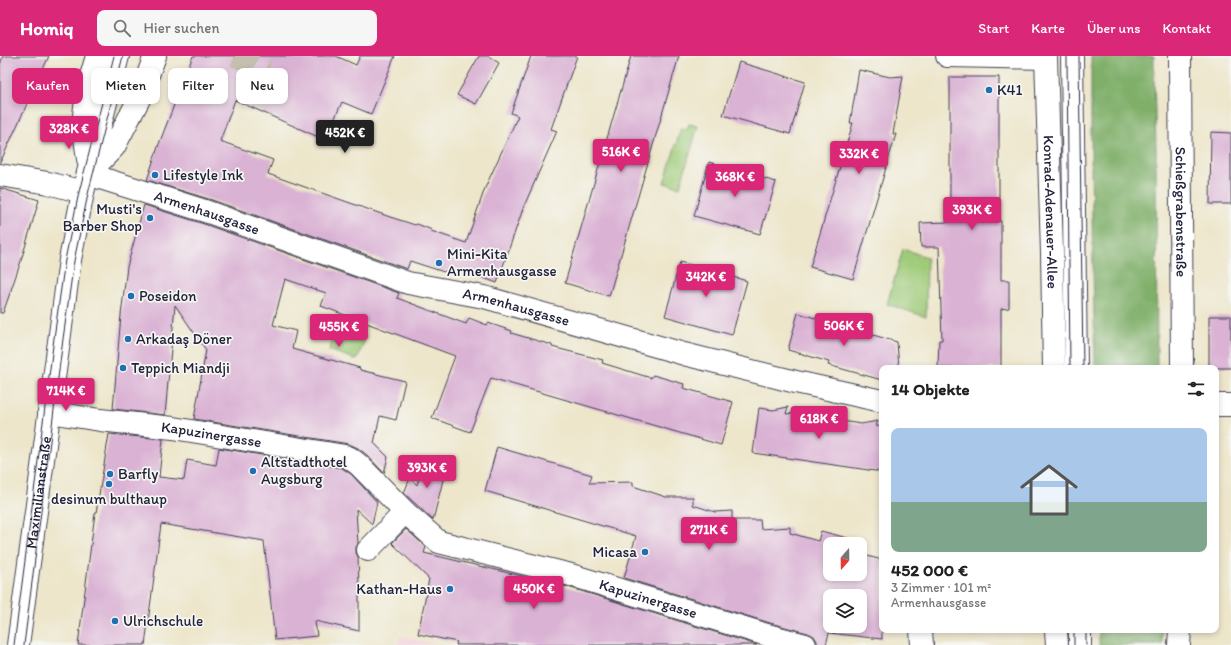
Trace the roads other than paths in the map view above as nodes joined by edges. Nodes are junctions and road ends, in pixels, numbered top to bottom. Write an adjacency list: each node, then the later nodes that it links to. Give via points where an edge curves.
1 (98, 56): 9 (street, via 87,90 83,124 88,159)
2 (118, 56): 9 (street)
3 (155, 56): 9 (street, via 139,99 114,147)
4 (946, 56): 7 (street)
5 (1072, 56): 11 (street)
6 (1180, 56): 12 (street, Schießgrabenstraße)
7 (1046, 57): 10 (street, Konrad-Adenauer-Allee)
8 (2, 176): 9 (street, Armenhausgasse, via 48,183)
9 (86, 183): 13 (street, Armenhausgasse, via 208,212 408,283 484,297 684,354); 16 (street, Maximilianstraße, via 67,276)
10 (1054, 365)
11 (1076, 365)
12 (1182, 365)
13 (879, 400)
14 (1219, 405): 15 (street)
15 (1231, 405)
16 (49, 412): 17 (street, Kapuzinergasse, via 187,430 345,456 359,465); 23 (street, Maximilianstraße)
17 (406, 512): 18 (street); 24 (street, Kapuzinergasse, via 432,537 446,545 570,575)
18 (368, 550)
19 (921, 633): 25 (street)
20 (1056, 633): 26 (street)
21 (1080, 633): 27 (street)
22 (1180, 633): 28 (street)
23 (18, 645)
24 (805, 645)
25 (922, 645)
26 (1057, 645)
27 (1080, 645)
28 (1180, 645)

